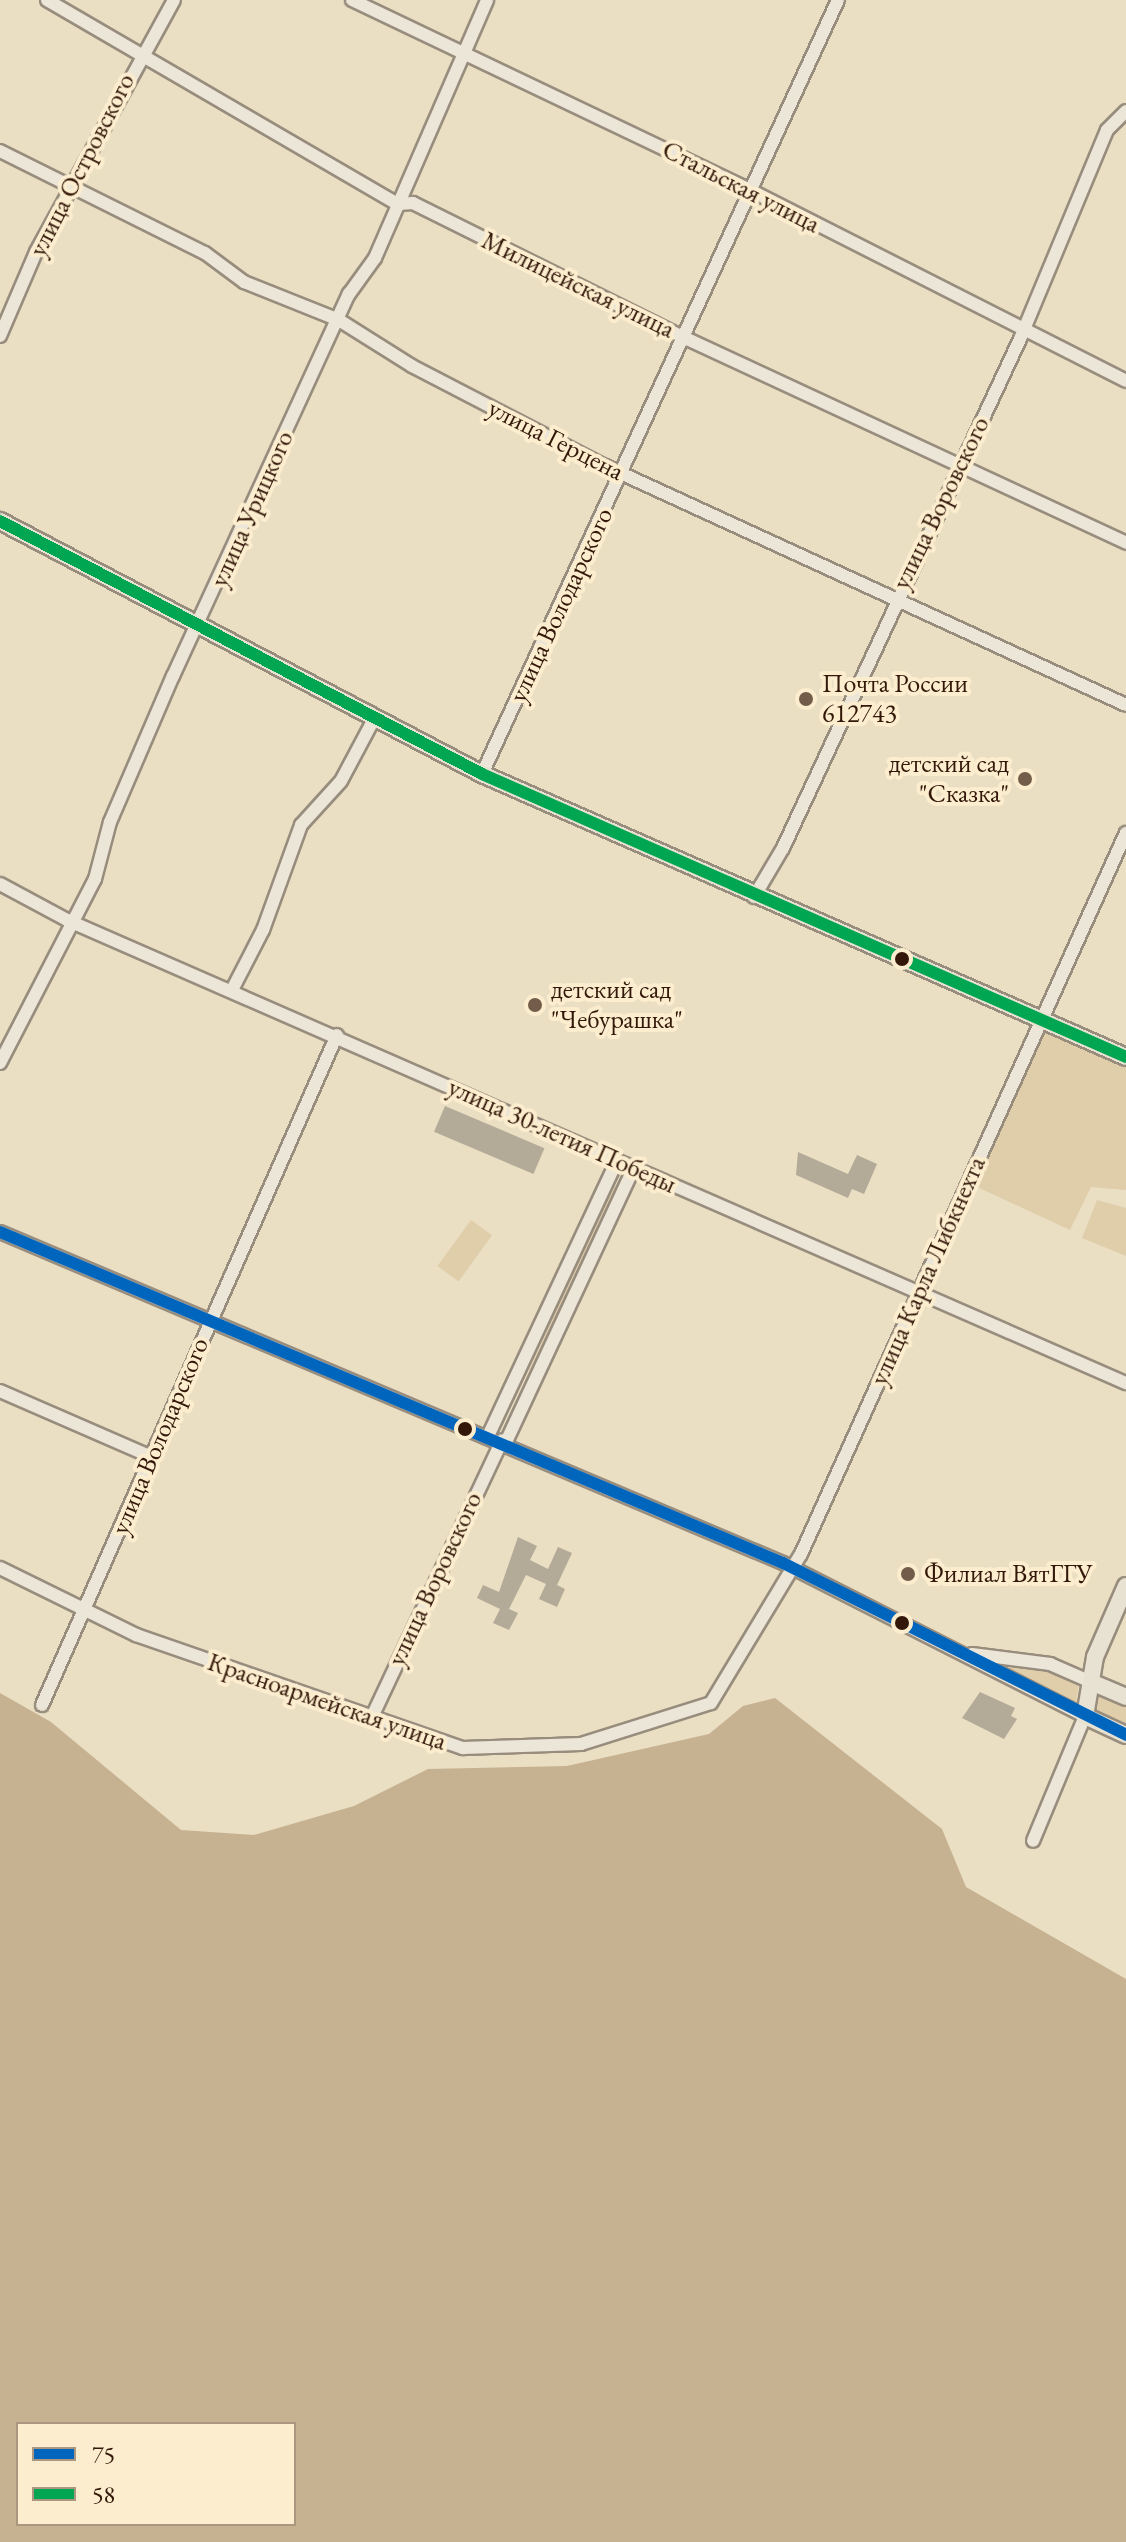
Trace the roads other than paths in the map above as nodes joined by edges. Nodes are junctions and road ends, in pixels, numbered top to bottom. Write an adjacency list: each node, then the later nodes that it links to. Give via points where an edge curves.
1 (47, 0): 6 (street, Милицейская улица)
2 (174, 0): 6 (street, улица Островского)
3 (352, 0): 7 (street, Стальская улица)
4 (487, 0): 7 (street, улица Урицкого)
5 (838, 0): 11 (street, улица Володарского)
6 (141, 52): 10 (street, улица Островского); 12 (street, Милицейская улица, via 155,67)
7 (467, 52): 11 (street, Стальская улица); 12 (street, улица Урицкого)
8 (1126, 111): 14 (street, улица Воровского, via 1107,130)
9 (0, 151): 10 (street, улица Герцена)
10 (73, 186): 13 (street, улица Герцена, via 205,253 244,282); 15 (street, улица Островского)
11 (748, 189): 14 (street, Стальская улица); 16 (street, улица Володарского)
12 (398, 204): 13 (street, улица Урицкого); 16 (street, Милицейская улица, via 413,203)
13 (339, 320): 19 (street, улица Герцена, via 412,366); 23 (street, улица Урицкого)
14 (1024, 331): 17 (street, Стальская улица); 18 (street, улица Воровского)
15 (0, 336)
16 (683, 337): 18 (street, Милицейская улица); 19 (street, улица Володарского)
17 (1126, 381)
18 (959, 465): 21 (street, Милицейская улица); 22 (street, улица Воровского)
19 (623, 474): 22 (street, улица Герцена); 26 (street, улица Володарского)
20 (0, 521): 23 (main road)
21 (1126, 543)
22 (894, 600): 24 (street, улица Герцена); 29 (street, улица Воровского, via 783,848)
23 (198, 630): 25 (main road); 30 (street, улица Урицкого, via 110,822 99,869)
24 (1126, 705)
25 (374, 719): 26 (main road); 31 (street, via 341,781 301,825 263,930)
26 (482, 774): 29 (main road)
27 (1126, 833): 32 (street, улица Карла Либкнехта)
28 (0, 884): 30 (street, улица 30-летия Победы)
29 (754, 897): 32 (main road)
30 (70, 921): 31 (street, улица 30-летия Победы); 35 (street, улица Урицкого)
31 (232, 990): 33 (street, улица 30-летия Победы)
32 (1038, 1020): 34 (main road); 39 (street, улица Карла Либкнехта)
33 (337, 1035): 36 (street, улица 30-летия Победы); 40 (street, улица Володарского)
34 (1126, 1057)
35 (0, 1063)
36 (617, 1161): 37 (street, улица 30-летия Победы); 43 (street)
37 (634, 1168): 39 (street, улица 30-летия Победы); 44 (street, улица Воровского)
38 (0, 1232): 40 (street)
39 (920, 1292): 41 (street, улица 30-летия Победы); 46 (street, улица Карла Либкнехта)
40 (208, 1323): 43 (street); 45 (street, улица Володарского)
41 (1126, 1383)
42 (0, 1391): 45 (street)
43 (489, 1434): 44 (street)
44 (504, 1441): 46 (street); 56 (street, улица Воровского)
45 (152, 1457): 49 (street, улица Володарского)
46 (793, 1567): 50 (street); 53 (street, улица Карла Либкнехта)
47 (0, 1568): 49 (street, Красноармейская улица)
48 (1126, 1586): 51 (main road, via 1095,1657)
49 (88, 1610): 54 (street, улица Володарского); 56 (street, Красноармейская улица, via 136,1635)
50 (964, 1654): 51 (street, via 1050,1664); 55 (street)
51 (1091, 1682): 52 (main road); 55 (main road)
52 (1126, 1697)
53 (715, 1700): 56 (street, Красноармейская улица, via 590,1742 543,1747 463,1748)
54 (42, 1705)
55 (1085, 1716): 57 (main road); 58 (street)
56 (371, 1719)
57 (1126, 1735)
58 (1033, 1841)

